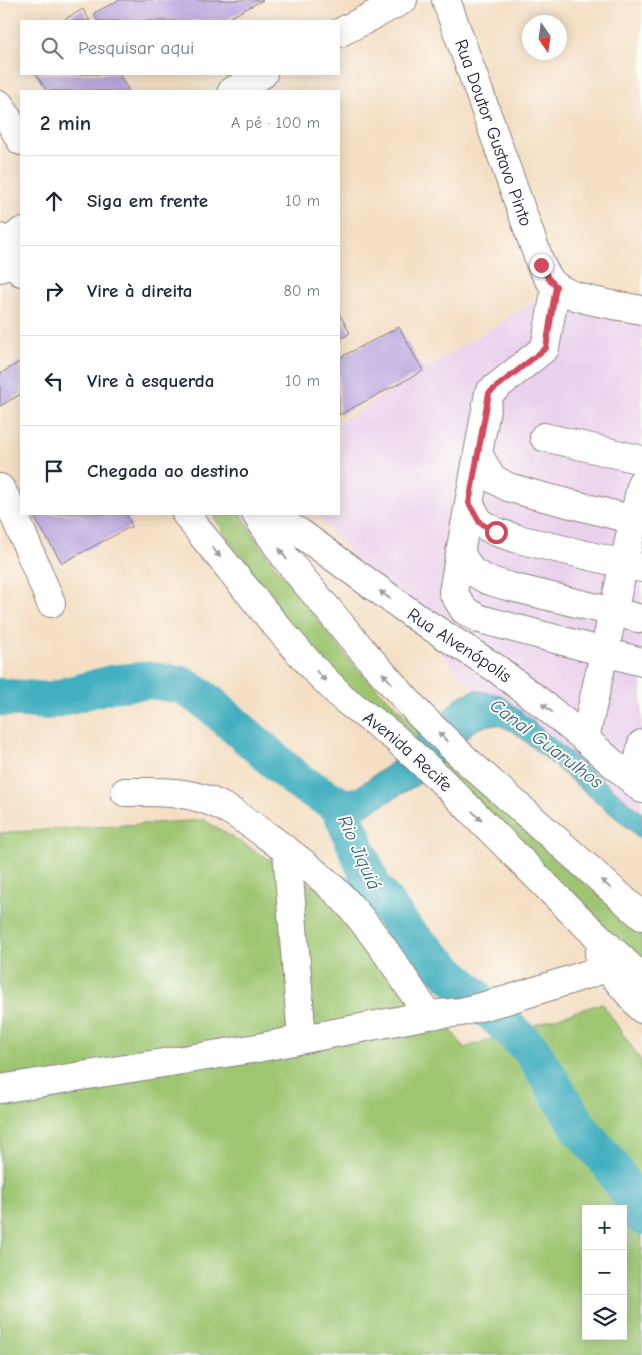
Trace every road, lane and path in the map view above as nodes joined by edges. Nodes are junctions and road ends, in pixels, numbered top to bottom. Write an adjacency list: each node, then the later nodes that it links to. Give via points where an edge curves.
1 (403, 0): 3 (street)
2 (446, 0): 8 (street, Rua Doutor Gustavo Pinto)
3 (340, 33)
4 (0, 105): 5 (street)
5 (20, 140)
6 (5, 247): 7 (street)
7 (20, 270)
8 (548, 276): 9 (street, via 569,293); 11 (street, via 546,348 489,393)
9 (642, 310)
10 (544, 437): 12 (street)
11 (478, 454): 15 (street); 19 (street, via 492,478 508,487)
12 (642, 460)
13 (642, 482): 19 (street)
14 (11, 499): 22 (street)
15 (469, 503): 20 (street); 21 (street, via 480,523 496,532)
16 (187, 515): 32 (street, Avenida Recife, one-way to 32, via 313,668 344,699 394,737 442,781)
17 (257, 515): 33 (street, Avenida Recife, one-way to 17, via 420,715 287,560)
18 (268, 515): 27 (street, Rua Alvenópolis, one-way to 18, via 497,669 419,620 300,533)
19 (638, 521): 21 (street)
20 (460, 552): 23 (street, via 471,571 487,580); 25 (street, via 453,592 464,610 499,625)
21 (633, 567): 23 (street)
22 (51, 604)
23 (614, 612): 24 (street); 25 (street)
24 (642, 619)
25 (611, 654): 26 (street); 27 (street); 28 (street, via 605,714 607,738)
26 (642, 662)
27 (585, 739): 29 (street, Rua Alvenópolis)
28 (641, 757)
29 (642, 789)
30 (125, 792): 31 (street, via 165,792 209,800 231,810)
31 (288, 850): 37 (street, via 353,910); 38 (street)
32 (573, 913): 34 (street); 35 (street, Avenida Recife)
33 (642, 916)
34 (607, 968): 36 (street); 37 (street, via 507,1000 461,1012)
35 (642, 978)
36 (642, 1009)
37 (428, 1015): 38 (street)
38 (302, 1039): 39 (street)
39 (0, 1089)

